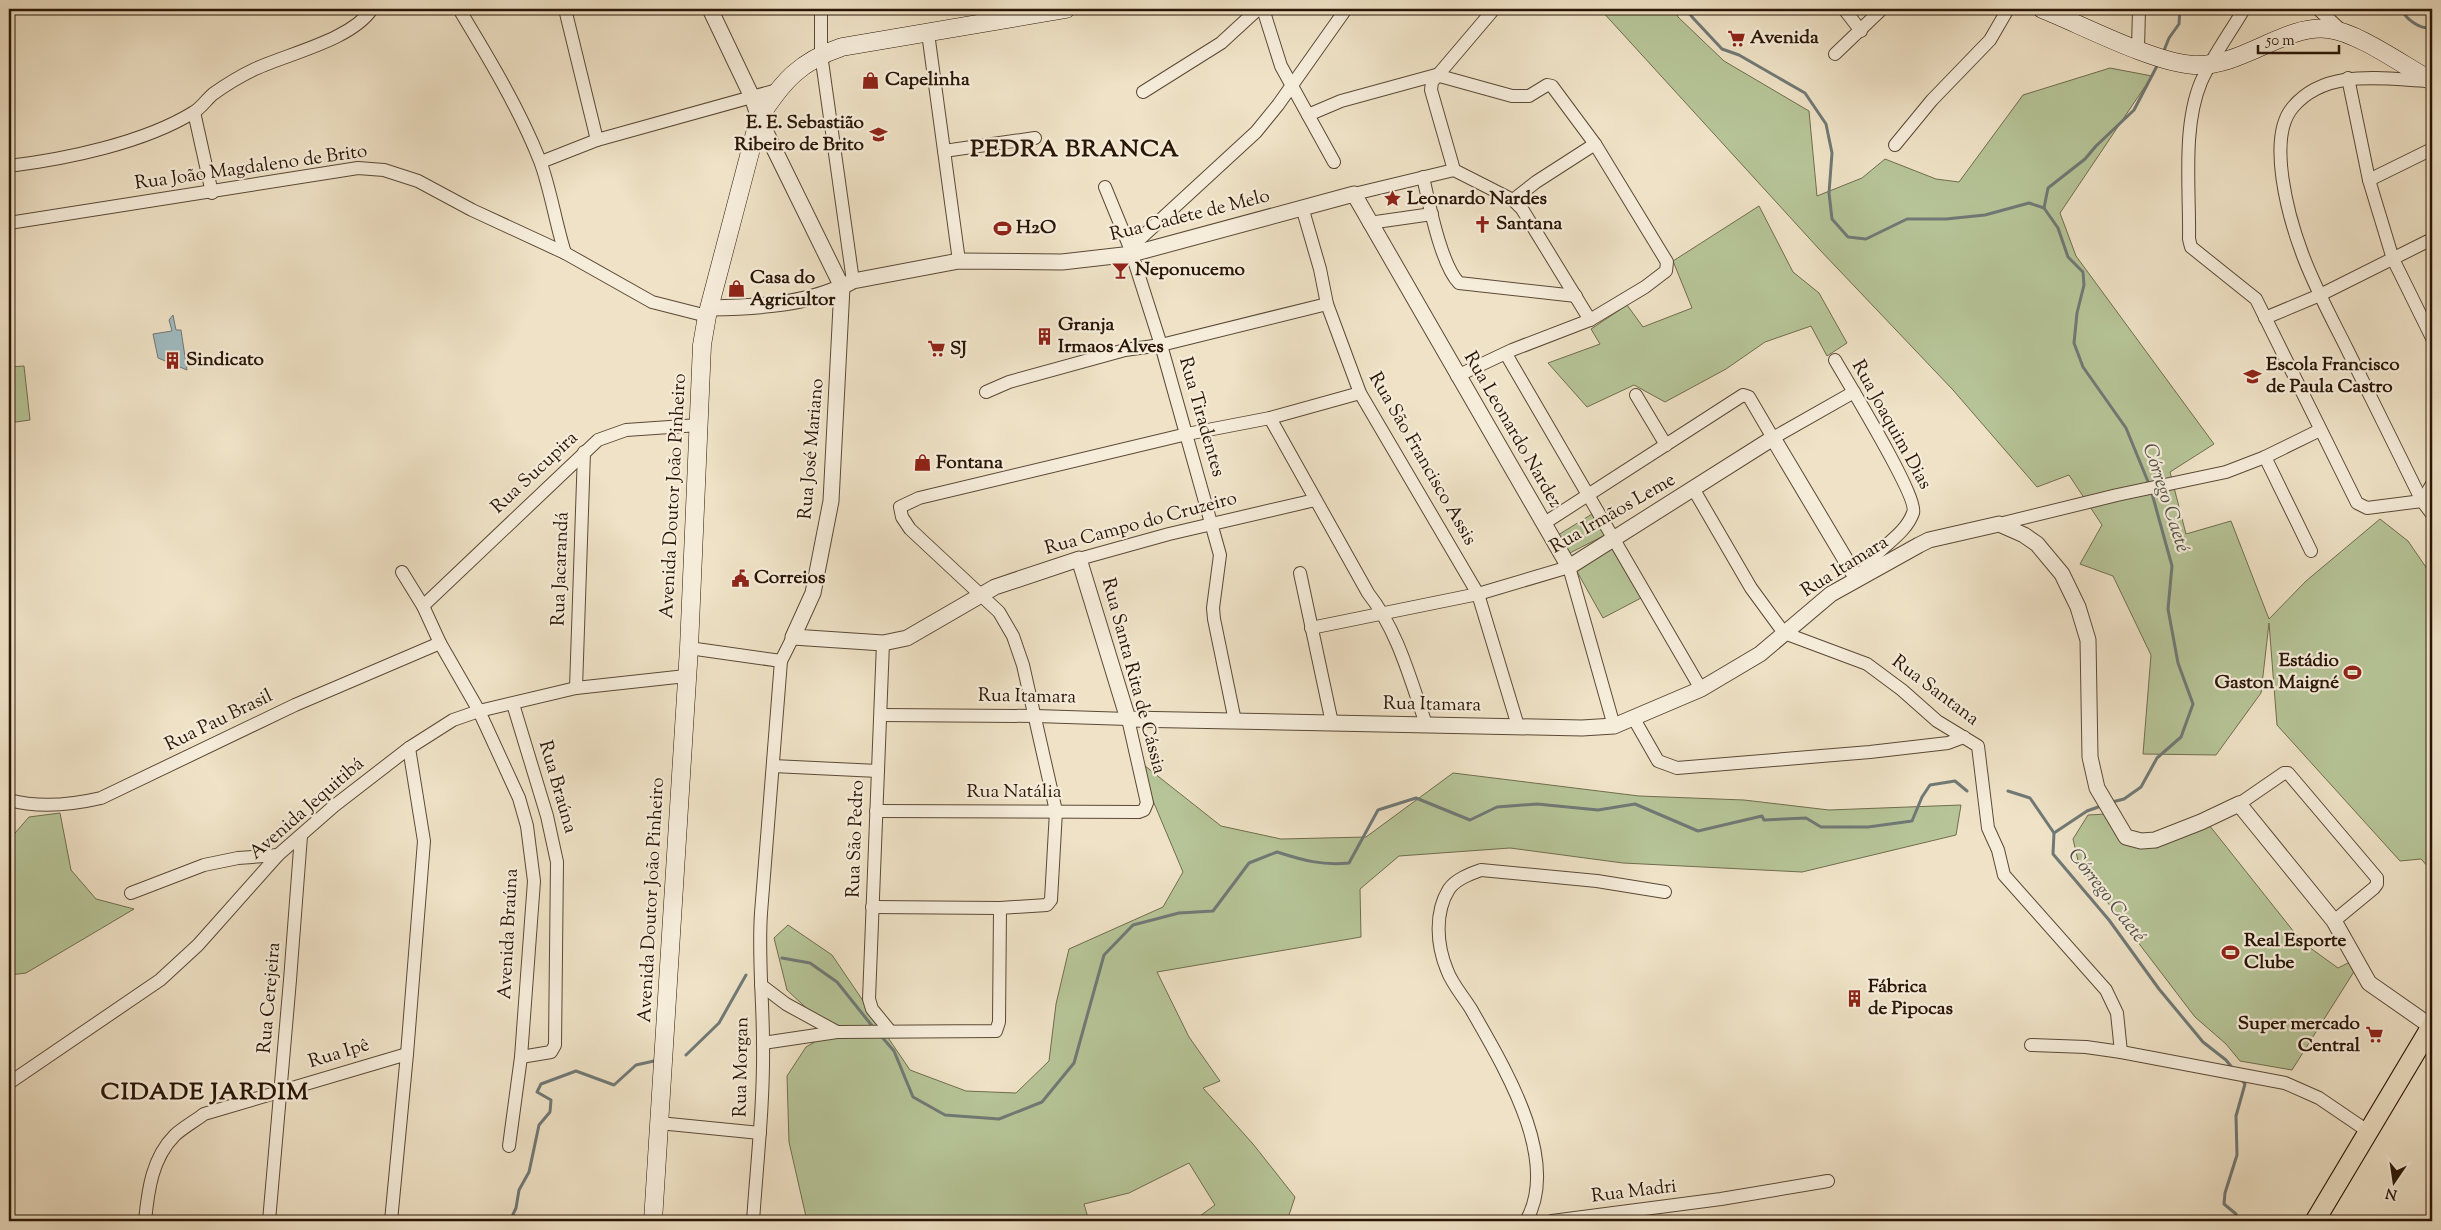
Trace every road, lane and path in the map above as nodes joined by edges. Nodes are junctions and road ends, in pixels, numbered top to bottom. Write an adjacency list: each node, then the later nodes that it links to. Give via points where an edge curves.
1 (372, 9): 32 (street, via 351,29 238,77)
2 (459, 9): 41 (street)
3 (565, 9): 36 (street)
4 (710, 9): 31 (street)
5 (821, 9): 22 (street)
6 (1066, 9): 20 (main road, Avenida Doutor João Pinheiro)
7 (1258, 9): 30 (street, via 1221,43)
8 (1263, 9): 28 (street, via 1282,66)
9 (1346, 9): 28 (street)
10 (1494, 9): 25 (street)
11 (1844, 9): 18 (street)
12 (1882, 9): 18 (street)
13 (2008, 9): 38 (street, via 1990,40 1932,100)
14 (2042, 9): 21 (main road)
15 (2138, 9): 21 (street)
16 (2244, 9): 24 (street)
17 (2318, 9): 19 (street)
18 (1861, 31): 23 (street)
19 (2343, 32): 24 (main road, via 2326,28 2309,30); 27 (main road)
20 (928, 33): 22 (main road, Avenida Doutor João Pinheiro, via 842,47); 40 (street)
21 (2140, 50): 24 (main road, via 2170,61)
22 (821, 54): 29 (main road, Avenida Doutor João Pinheiro, via 799,68); 58 (street)
23 (1835, 54)
24 (2211, 65): 67 (street, via 2194,102 2190,130 2189,239 2196,253 2251,293)
25 (1436, 75): 33 (street, via 1341,101); 37 (street, via 1512,96 1529,96 1547,85 1552,86); 44 (street, via 1431,90)
26 (2348, 78): 27 (street); 46 (street); 63 (street, via 2332,82 2302,99 2293,107 2282,130 2280,151 2294,228)
27 (2432, 81)
28 (1292, 85): 33 (street); 56 (street, via 1256,132)
29 (777, 90): 31 (street); 34 (main road, Avenida Doutor João Pinheiro)
30 (1143, 92)
31 (752, 97): 34 (street); 36 (street)
32 (194, 112): 43 (street, via 102,149); 48 (street)
33 (1308, 114): 42 (street)
34 (759, 118): 61 (street); 66 (main road, Avenida Doutor João Pinheiro)
35 (1034, 138): 40 (street)
36 (597, 140): 41 (street)
37 (1596, 144): 50 (street); 68 (street, via 1667,262 1666,271 1645,287)
38 (1895, 145)
39 (2432, 149): 46 (street)
40 (944, 151): 60 (street)
41 (541, 162): 57 (street)
42 (1334, 162)
43 (9, 166)
44 (1454, 170): 45 (street); 50 (street)
45 (1423, 177): 49 (street); 52 (street)
46 (2369, 180): 59 (street)
47 (1105, 187): 56 (street, Rua Tiradentes)
48 (212, 193): 54 (street, Rua João Magdaleno de Brito); 57 (street, Rua João Magdaleno de Brito, via 358,168 384,170 418,181)
49 (1354, 194): 51 (street, Rua Cadete de Melo); 53 (street, Rua Leonardo Nardez)
50 (1513, 200): 64 (street, via 1546,244)
51 (1302, 207): 56 (street, Rua Cadete de Melo); 65 (street, Rua São Francisco Assis)
52 (1432, 214): 53 (street); 64 (street, via 1447,260 1459,283)
53 (1369, 222): 73 (street, Rua Leonardo Nardez)
54 (9, 224)
55 (2432, 239): 59 (street)
56 (1131, 251): 60 (street, Rua Cadete de Melo, via 1062,262); 70 (street, Rua Tiradentes)
57 (564, 253): 66 (street, Rua João Magdaleno de Brito, via 652,302)
58 (849, 259): 61 (street); 62 (street)
59 (2393, 259): 63 (street); 69 (street)
60 (959, 261): 62 (street, Rua Cadete de Melo)
61 (830, 264): 62 (street)
62 (847, 284): 66 (street, Rua Cadete de Melo, via 796,301); 108 (street, Rua José Mariano, via 831,501 813,593)
63 (2320, 295): 67 (street); 90 (street)
64 (1576, 296): 68 (street)
65 (1327, 304): 70 (street); 76 (street, Rua São Francisco Assis)
66 (708, 312): 79 (main road, Avenida Doutor João Pinheiro, via 702,345)
67 (2265, 318): 80 (street)
68 (1590, 320): 71 (street)
69 (2432, 338)
70 (1161, 345): 74 (street, via 1125,350 1008,382); 81 (street, Rua Tiradentes)
71 (1506, 354): 73 (street); 88 (street)
72 (1834, 360): 75 (street, Rua Joaquim Dias)
73 (1458, 376): 93 (street, Rua Leonardo Nardez)
74 (986, 392)
75 (1854, 392): 82 (street, Rua Irmãos Leme); 101 (street, Rua Joaquim Dias, via 1890,457 1914,510 1901,533)
76 (1360, 394): 78 (street); 103 (street, Rua São Francisco Assis)
77 (1636, 395): 83 (street)
78 (1270, 418): 81 (street); 89 (street)
79 (700, 424): 84 (street, Rua Sucupira, via 626,430 598,440); 111 (main road, Avenida Doutor João Pinheiro)
80 (2320, 430): 85 (street); 90 (street, via 2361,506)
81 (1187, 434): 92 (street, Rua Tiradentes); 102 (street, via 905,503 899,510 910,529)
82 (1773, 438): 83 (street, via 1746,394); 87 (street, Rua Irmãos Leme); 101 (street)
83 (1666, 445): 88 (street)
84 (584, 452): 104 (street, Rua Sucupira); 114 (street, Rua Jacarandá)
85 (2265, 457): 94 (street, via 2226,472); 96 (street)
86 (2432, 484): 90 (street)
87 (1694, 490): 95 (street, Rua Irmãos Leme); 107 (street, via 1751,588)
88 (1588, 495): 93 (street); 95 (street)
89 (1315, 500): 92 (street, Rua Campo do Cruzeiro); 105 (street, via 1368,593)
90 (2422, 501): 91 (street)
91 (2432, 514)
92 (1211, 524): 97 (street, Rua Campo do Cruzeiro); 122 (street, Rua Tiradentes, via 1220,555 1214,619)
93 (1543, 524): 98 (street, Rua Leonardo Nardez)
94 (1999, 524): 101 (street, Rua Itamara, via 1929,540); 133 (street, via 2024,535 2047,554 2062,574 2078,607 2088,640 2090,757 2097,788 2126,836 2141,841 2154,840)
95 (1614, 540): 98 (street, Rua Irmãos Leme); 115 (street)
96 (2311, 551)
97 (1080, 559): 102 (street, Rua Campo do Cruzeiro); 120 (street, Rua Santa Rita de Cássia)
98 (1569, 567): 103 (street, Rua Irmãos Leme); 126 (street, Rua Leonardo Nardez)
99 (402, 572): 104 (street, Avenida Braúna)
100 (1300, 573): 106 (street)
101 (1858, 578): 107 (street, Rua Itamara, via 1831,594)
102 (980, 594): 110 (street, Rua Campo do Cruzeiro, via 915,635); 119 (street, via 999,612 1010,630)
103 (1478, 594): 105 (street, Rua Irmãos Leme); 125 (street, Rua São Francisco Assis)
104 (423, 606): 109 (street, Avenida Braúna)
105 (1384, 614): 106 (street, Rua Irmãos Leme); 124 (street)
106 (1311, 628): 123 (street)
107 (1784, 633): 115 (street, Rua Itamara, via 1743,666); 127 (street, Rua Santana, via 1867,664 1937,720)
108 (793, 637): 110 (street, Rua Campo do Cruzeiro); 112 (street, Rua José Mariano)
109 (440, 643): 117 (street, Avenida Braúna); 131 (street, Rua Pau Brasil, via 295,705 101,798 53,805)
110 (883, 643): 118 (street, Rua São Pedro)
111 (689, 648): 112 (street); 113 (main road, Avenida Doutor João Pinheiro)
112 (781, 661): 129 (street, Rua José Mariano)
113 (686, 676): 114 (street, Avenida Jequitibá); 157 (main road, Avenida Doutor João Pinheiro)
114 (576, 688): 116 (street, Avenida Jequitibá)
115 (1701, 689): 121 (street, Rua Itamara)
116 (513, 704): 117 (street, Avenida Jequitibá); 139 (street, Rua Braúna, via 547,816 556,862)
117 (479, 711): 128 (street, Avenida Jequitibá, via 453,720); 138 (street, Avenida Braúna, via 519,798 527,826)
118 (881, 715): 119 (street, Rua Itamara); 130 (street, Rua São Pedro)
119 (1036, 716): 120 (street, Rua Itamara); 135 (street)
120 (1128, 719): 122 (street, Rua Itamara); 132 (street, Rua Santa Rita de Cássia)
121 (1634, 719): 126 (street, Rua Itamara); 127 (street, via 1658,761 1677,768 1870,752 1948,743)
122 (1235, 721): 123 (street, Rua Itamara)
123 (1332, 723): 124 (street, Rua Itamara)
124 (1426, 724): 125 (street, Rua Itamara)
125 (1518, 726): 126 (street, Rua Itamara)
126 (1614, 726)
127 (1964, 737): 152 (street, Rua Santana, via 1978,746 1988,828 2004,875 2106,990 2117,1014)
128 (408, 748): 136 (street, Avenida Jequitibá); 153 (street, via 424,841)
129 (773, 766): 130 (street); 144 (street, Rua José Mariano)
130 (878, 771): 134 (street, Rua São Pedro)
131 (9, 800)
132 (1147, 804): 135 (street, Rua Natália, via 1139,812)
133 (2239, 804): 145 (street); 145 (street, via 2259,788 2288,773 2377,878 2374,888)
134 (876, 811): 135 (street, Rua Natália); 142 (street, Rua São Pedro)
135 (1056, 811): 143 (street, via 1051,900 1047,905)
136 (301, 836): 137 (street, Avenida Jequitibá); 156 (street, Rua Cerejeira)
137 (278, 855): 141 (street, via 204,865); 155 (street, Avenida Jequitibá, via 198,945 160,980)
138 (534, 881): 139 (street); 154 (street, Avenida Braúna)
139 (555, 881): 154 (street, Rua Braúna, via 555,1045 551,1052)
140 (1664, 892): 167 (street, via 1597,881 1481,870 1463,877 1449,888 1440,914 1439,944 1447,971 1511,1083 1533,1142 1536,1191)
141 (131, 893)
142 (872, 907): 143 (street); 148 (street, Rua São Pedro, via 869,999 872,1009)
143 (1000, 908): 148 (street, via 996,1031)
144 (761, 913): 146 (street, Rua Morgan)
145 (2334, 921): 147 (street, via 2370,984)
146 (761, 985): 149 (street, via 786,1004); 150 (street, Rua Morgan)
147 (2432, 1026): 158 (main road)
148 (890, 1031): 149 (street)
149 (837, 1032): 150 (street)
150 (764, 1043): 159 (street, Rua Morgan)
151 (2031, 1045): 152 (street)
152 (2121, 1052): 158 (street, via 2247,1074 2301,1089)
153 (407, 1054): 156 (street, Rua Ipê); 164 (street)
154 (521, 1057): 160 (street, Avenida Braúna)
155 (9, 1083)
156 (281, 1091): 162 (street, Rua Ipê, via 204,1114 175,1135 158,1158 150,1183); 163 (street, Rua Cerejeira)
157 (659, 1123): 159 (street); 165 (main road, Avenida Doutor João Pinheiro)
158 (2369, 1132): 169 (main road)
159 (760, 1133): 166 (street, Rua Morgan)
160 (509, 1146)
161 (1828, 1181): 168 (street, Rua Madri)
162 (145, 1221)
163 (268, 1221)
164 (391, 1221)
165 (653, 1221)
166 (753, 1221)
167 (1526, 1221)
168 (1552, 1221)
169 (2315, 1221)

